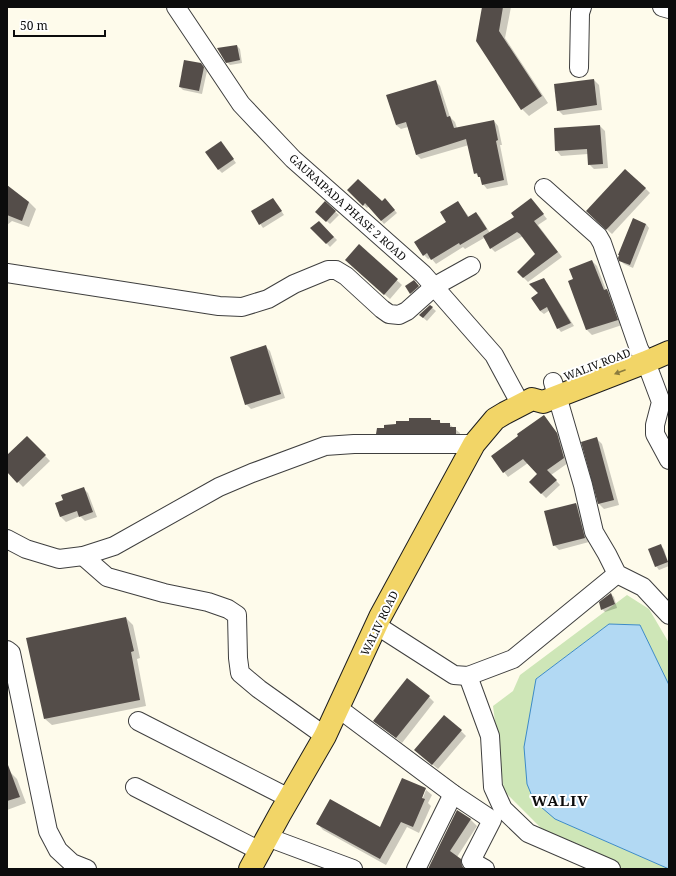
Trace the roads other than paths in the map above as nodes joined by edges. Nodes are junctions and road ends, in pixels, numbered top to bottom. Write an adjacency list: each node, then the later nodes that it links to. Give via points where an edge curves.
1 (176, 7): 9 (street, GAURAIPADA PHASE 2 ROAD, via 241,104 293,159)
2 (582, 7): 5 (street)
3 (662, 7): 4 (street)
4 (669, 9)
5 (579, 68)
6 (544, 188): 12 (street, via 598,236)
7 (471, 266): 9 (street)
8 (7, 274): 9 (street, via 242,308 268,299 294,284 328,270 336,270 389,314 399,315)
9 (435, 286): 14 (street, GAURAIPADA PHASE 2 ROAD, via 494,355)
10 (669, 336): 12 (main road, WALIV ROAD)
11 (669, 352): 12 (main road, WALIV ROAD)
12 (642, 355): 13 (main road, WALIV ROAD); 16 (street, via 661,402 655,434)
13 (555, 389): 14 (main road, WALIV ROAD, via 536,388); 19 (street, via 594,532)
14 (527, 402): 15 (main road, WALIV ROAD, via 495,419)
15 (474, 444): 18 (street, via 325,446 219,487 114,546); 21 (main road, WALIV ROAD)
16 (669, 460)
17 (7, 539): 18 (street, via 26,549 59,559)
18 (83, 556): 26 (street, via 107,577 208,602 233,612 237,616 240,673)
19 (617, 574): 20 (street, via 643,587); 23 (street, via 513,659)
20 (669, 615)
21 (376, 625): 23 (street, via 454,675); 24 (main road, WALIV ROAD)
22 (7, 650): 31 (street, via 11,653 48,831 58,850 72,864)
23 (468, 676): 35 (street, via 490,736 493,787 503,809 528,833)
24 (338, 708): 26 (main road, WALIV ROAD); 28 (street)
25 (138, 721): 29 (street)
26 (325, 736): 29 (main road, WALIV ROAD)
27 (135, 787): 30 (street)
28 (453, 794): 33 (street); 34 (street, via 492,820 471,860)
29 (289, 798): 30 (main road, WALIV ROAD)
30 (259, 852): 32 (street)
31 (87, 869)
32 (353, 869)
33 (416, 869)
34 (485, 869)
35 (611, 869)

